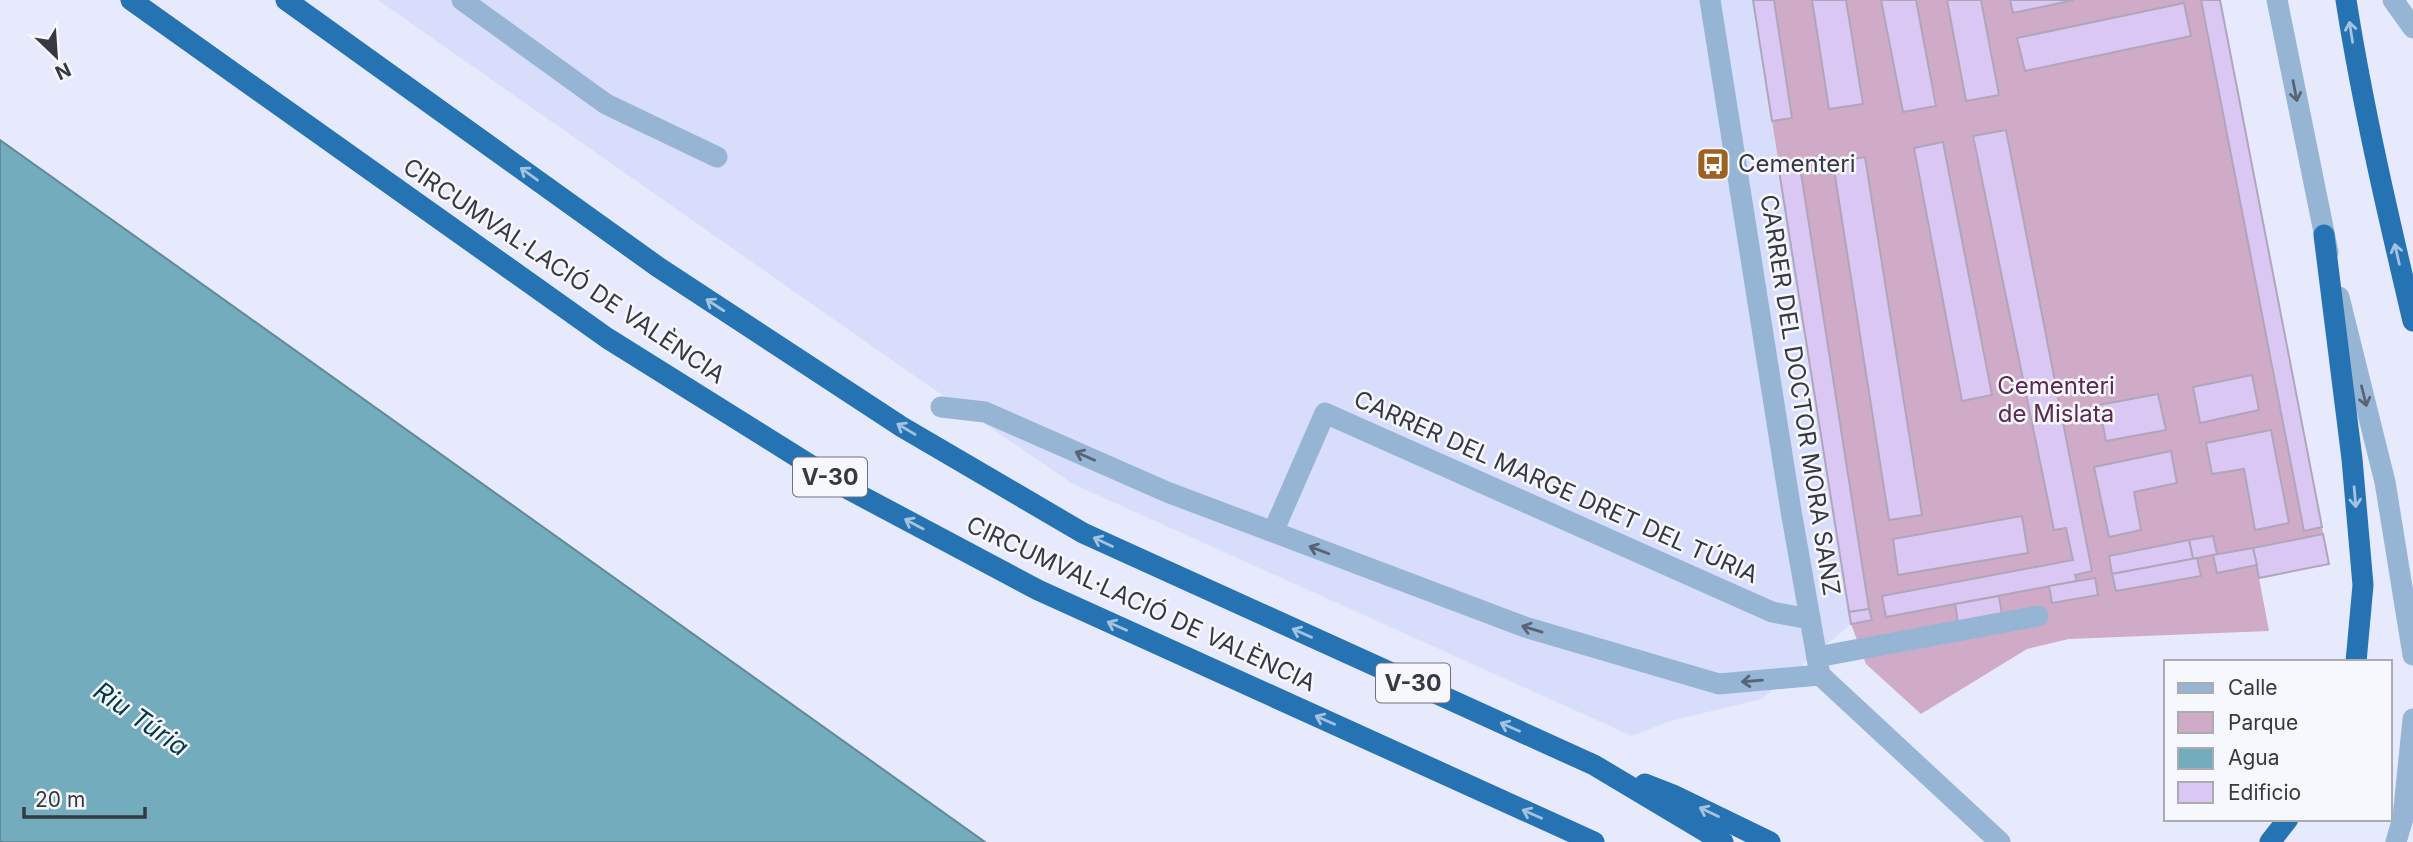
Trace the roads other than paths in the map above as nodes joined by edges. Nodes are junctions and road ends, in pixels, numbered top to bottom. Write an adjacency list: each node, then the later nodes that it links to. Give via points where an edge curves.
1 (131, 0): 22 (highway, CIRCUMVAL·LACIÓ DE VALÈNCIA / V-30, one-way to 1, via 1038,590 850,490 607,338)
2 (286, 0): 20 (highway, CIRCUMVAL·LACIÓ DE VALÈNCIA / V-30, one-way to 2, via 1071,526 902,427 658,267)
3 (462, 0): 9 (street, via 606,104)
4 (1710, 0): 15 (street, CARRER DEL DOCTOR MORA SANZ)
5 (2277, 0): 10 (street, one-way to 10)
6 (2346, 0): 11 (highway, one-way to 6)
7 (2393, 0): 8 (street)
8 (2413, 28)
9 (717, 157)
10 (2324, 235): 16 (street, one-way to 16, via 2385,482); 17 (highway, one-way to 17, via 2363,585)
11 (2413, 321)
12 (941, 407): 13 (street, one-way to 12, via 985,412)
13 (1273, 533): 15 (street, CARRER DEL MARGE DRET DEL TÚRIA, via 1325,413 1772,612); 18 (street, one-way to 13, via 1719,684 1525,627)
14 (2038, 617): 18 (street)
15 (1810, 619): 18 (street, CARRER DEL DOCTOR MORA SANZ)
16 (2413, 655)
17 (2356, 660)
18 (1818, 666): 25 (street, via 1850,705)
19 (2413, 719): 27 (street, via 2403,818)
20 (1594, 765): 23 (highway, CIRCUMVAL·LACIÓ DE VALÈNCIA / V-30); 24 (highway, one-way to 20, via 1673,794)
21 (2286, 821): 26 (highway)
22 (1594, 842)
23 (1723, 842)
24 (1770, 842)
25 (2000, 842)
26 (2270, 842)
27 (2396, 842)

